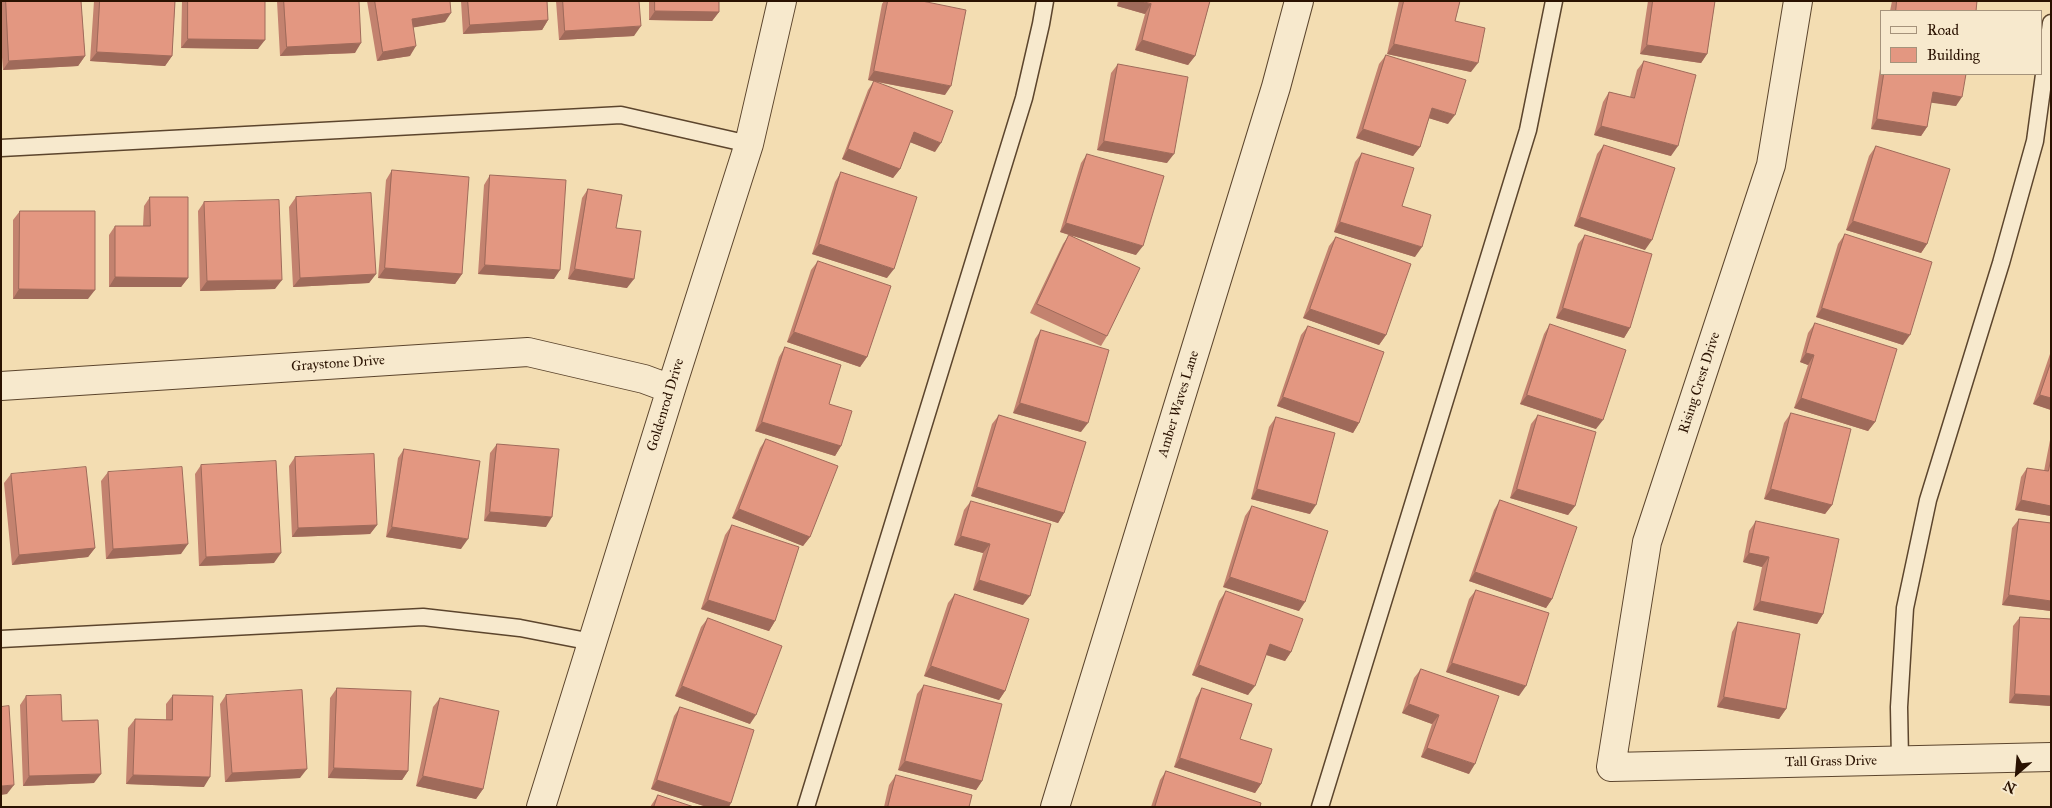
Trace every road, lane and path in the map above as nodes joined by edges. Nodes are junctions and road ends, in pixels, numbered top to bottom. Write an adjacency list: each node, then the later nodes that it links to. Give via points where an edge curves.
1 (782, 1): 7 (street, Goldenrod Drive)
2 (1045, 1): 17 (lane, via 1024,98)
3 (1299, 1): 18 (street, Amber Waves Lane, via 1276,87)
4 (1554, 1): 19 (lane, via 1528,130)
5 (1798, 1): 15 (street, Rising Crest Drive, via 1771,165 1648,542)
6 (2051, 23): 14 (lane, via 2035,141 2002,263 1928,500 1905,608 1899,707)
7 (750, 144): 8 (lane, via 621,115); 10 (street, Goldenrod Drive)
8 (1, 148)
9 (1, 386): 10 (street, Graystone Drive, via 528,352 644,379)
10 (671, 389): 12 (street, Goldenrod Drive)
11 (1, 639): 12 (lane, via 423,617 520,628)
12 (592, 642): 16 (street, Goldenrod Drive)
13 (2051, 757): 14 (street, Tall Grass Drive)
14 (1900, 760): 15 (street, Tall Grass Drive)
15 (1611, 767)
16 (542, 807)
17 (806, 807)
18 (1055, 807)
19 (1320, 807)

